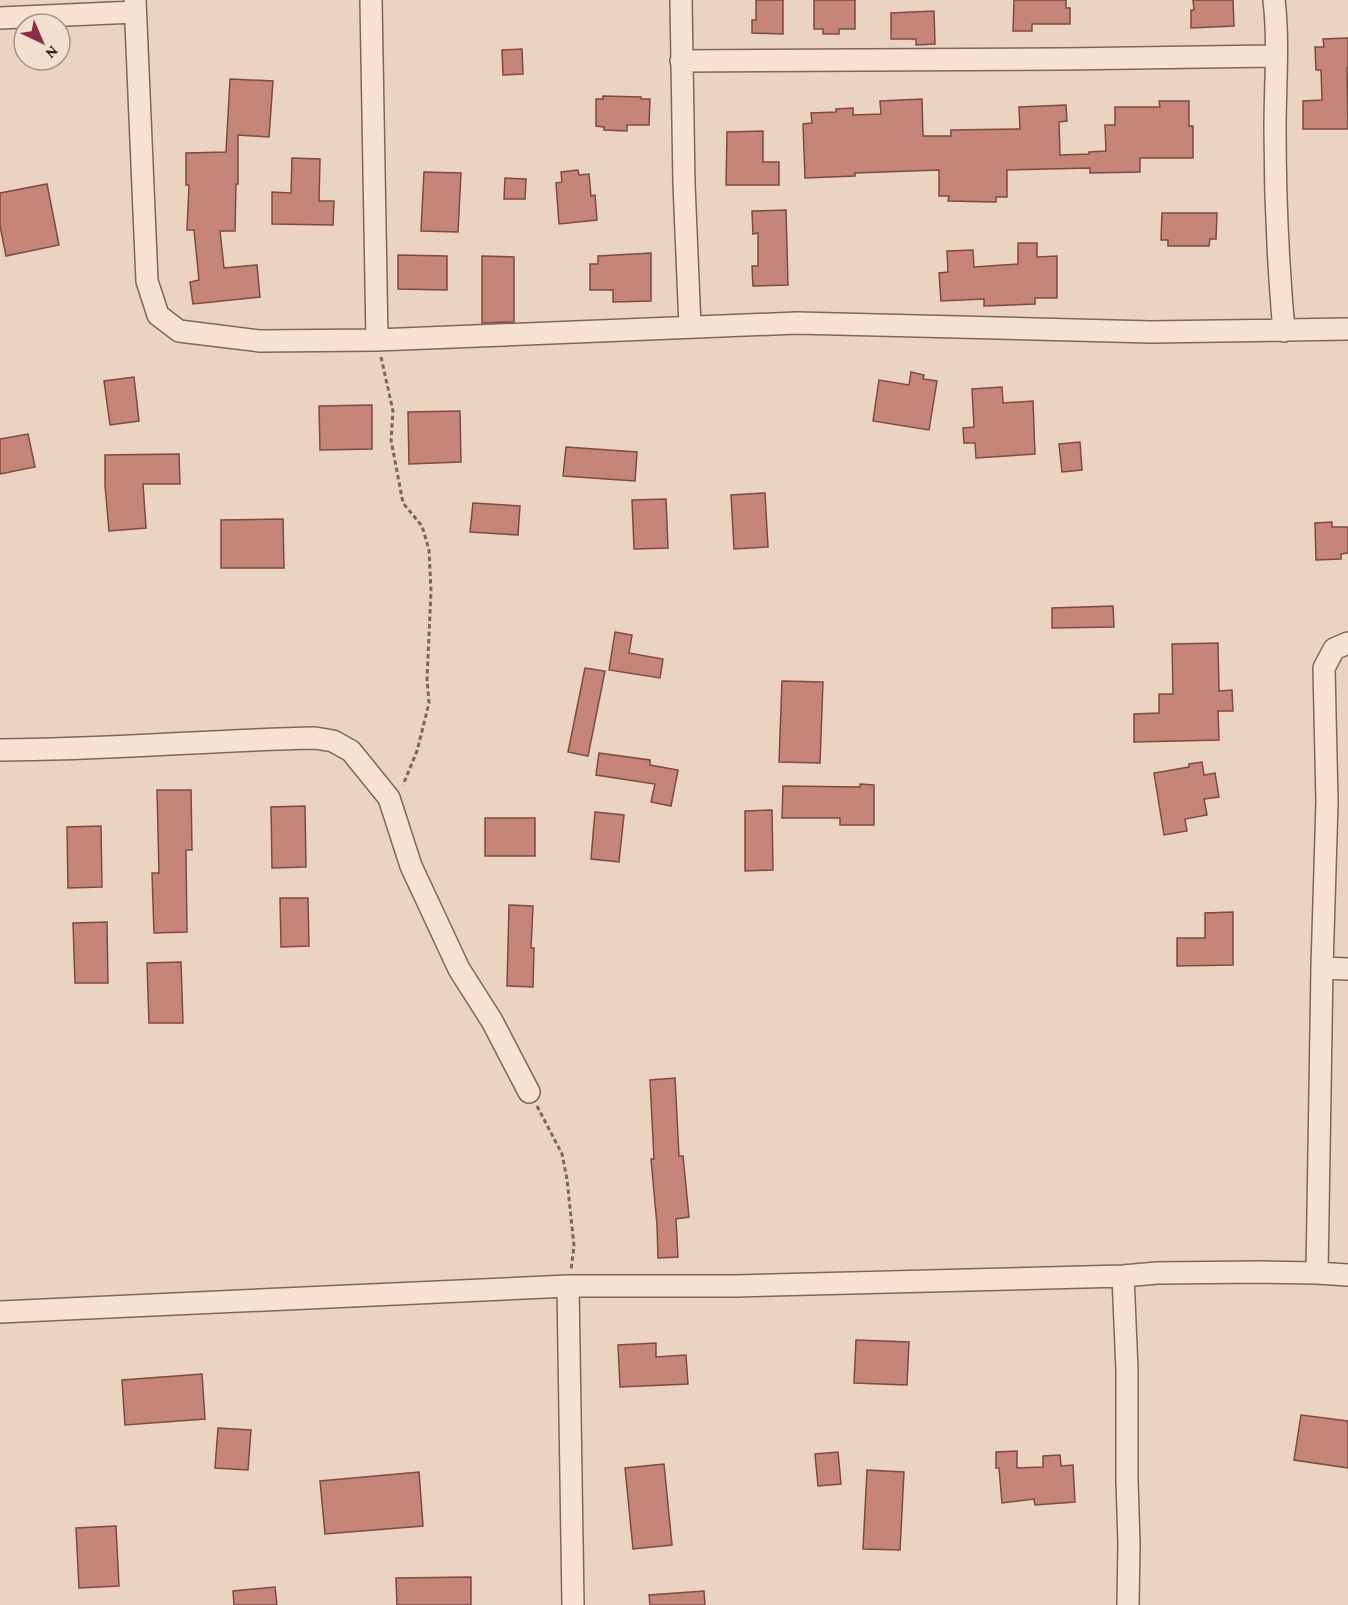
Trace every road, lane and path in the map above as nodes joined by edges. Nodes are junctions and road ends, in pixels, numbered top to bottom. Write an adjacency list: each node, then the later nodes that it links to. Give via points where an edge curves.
1 (371, 0): 11 (street)
2 (681, 0): 7 (street)
3 (1274, 0): 6 (street)
4 (135, 6): 5 (street); 11 (street, via 147,280 158,315 179,331 260,342)
5 (0, 18)
6 (1276, 56): 7 (street); 10 (street, via 1277,237)
7 (681, 61): 8 (street)
8 (690, 327): 10 (street, via 797,323 1151,332); 11 (street)
9 (1348, 329): 10 (street)
10 (1284, 331)
11 (377, 340): 14 (path, via 393,411 391,440 403,503 422,526 430,571 429,703 417,751)
12 (1348, 643): 15 (street, via 1335,649 1324,668 1327,802)
13 (0, 750): 14 (street, via 315,738 333,741 351,751 389,798)
14 (393, 811): 17 (street, via 411,866 459,969)
15 (1322, 968): 16 (street); 18 (street)
16 (1348, 969)
17 (529, 1092): 21 (path, via 562,1155 574,1246)
18 (1317, 1273): 19 (street); 20 (street)
19 (1348, 1275)
20 (1123, 1276): 21 (street, via 735,1286); 24 (street)
21 (568, 1286): 22 (street); 23 (street)
22 (0, 1312)
23 (573, 1605)
24 (1128, 1605)

